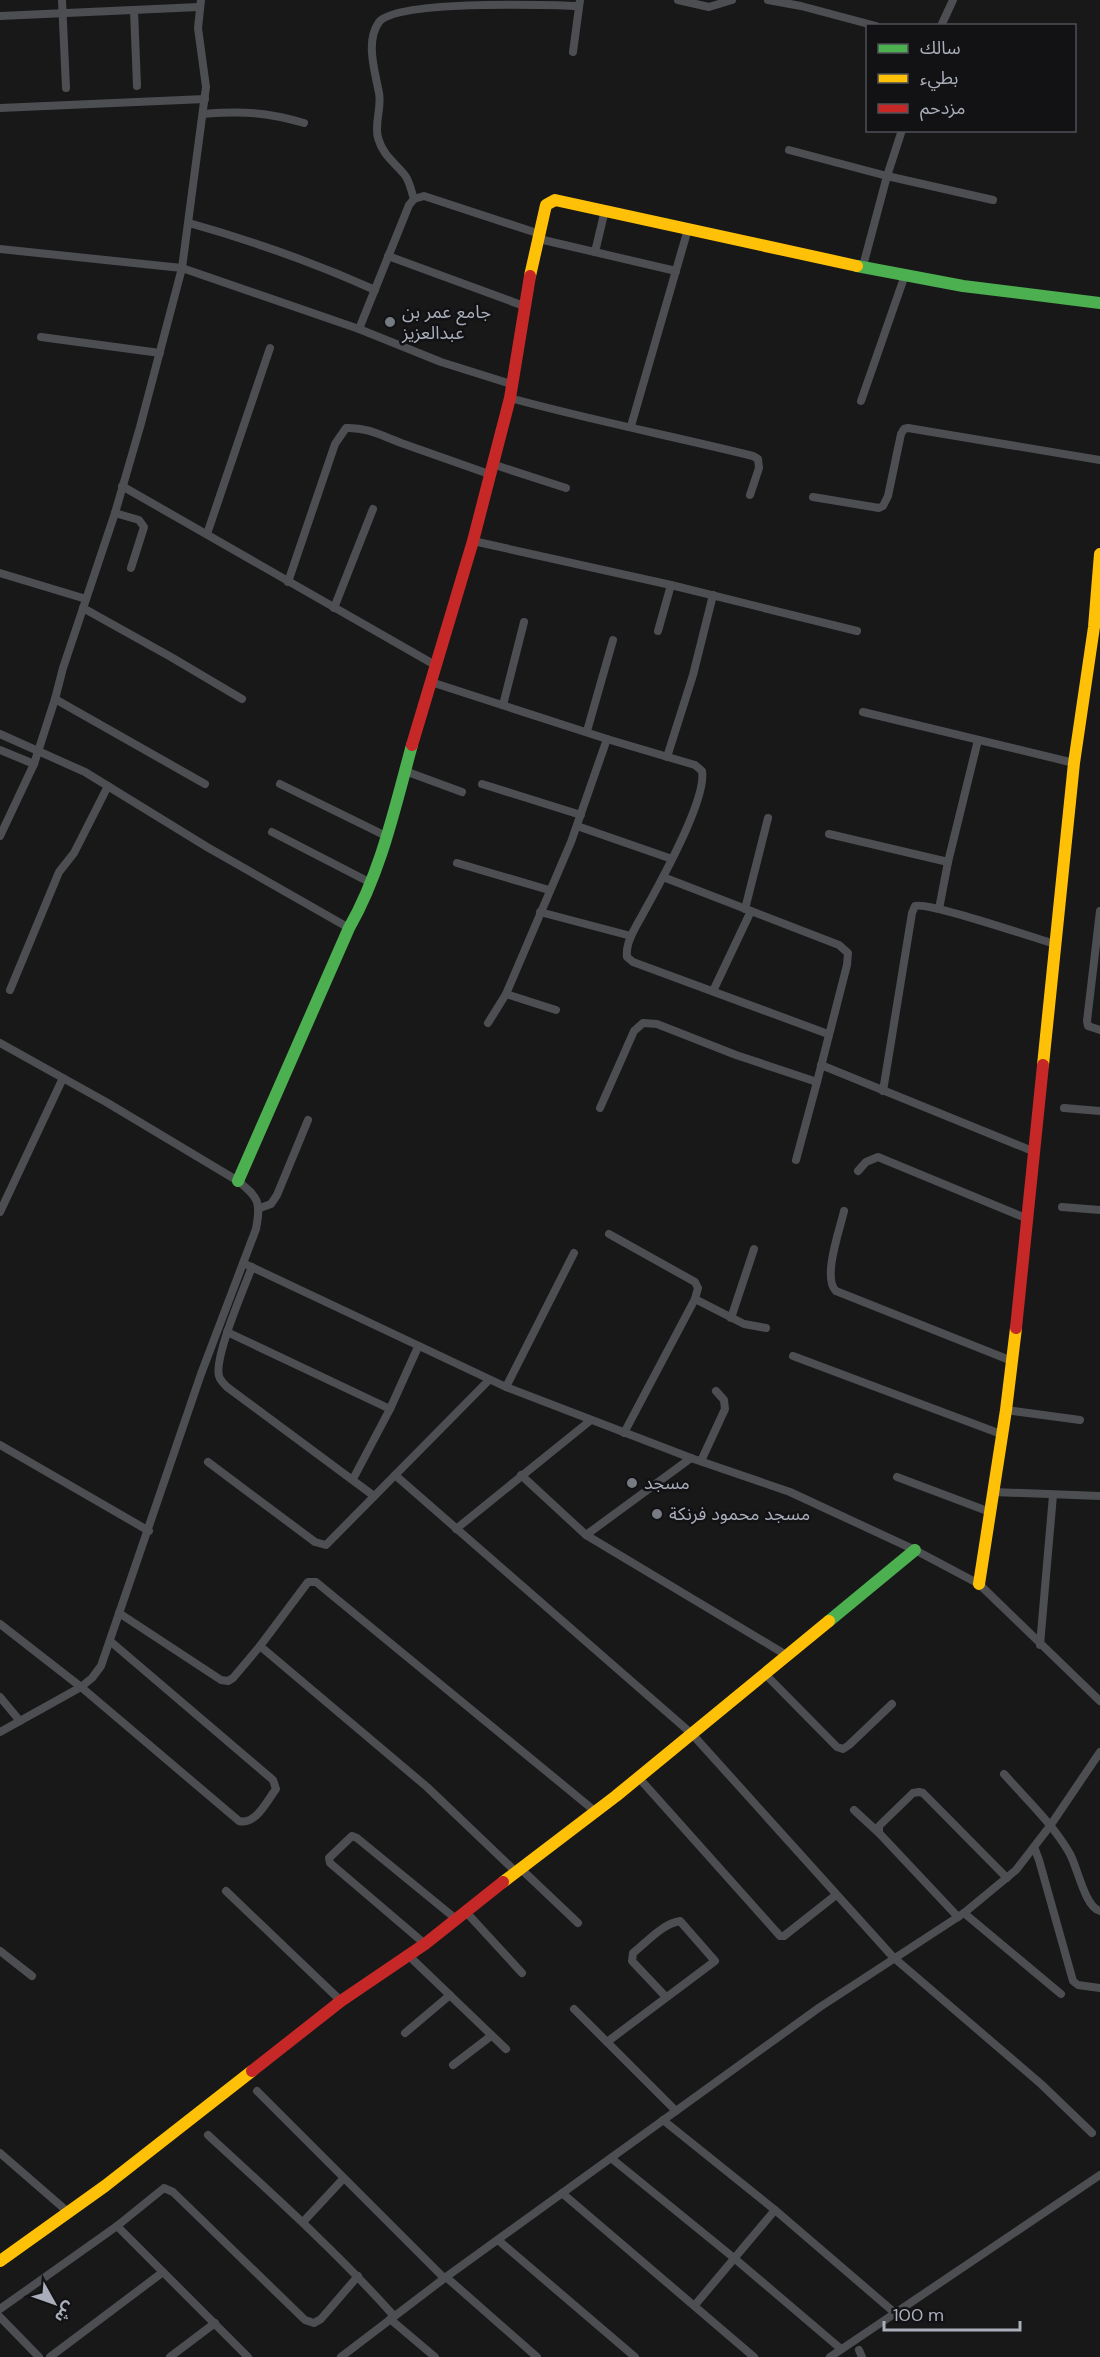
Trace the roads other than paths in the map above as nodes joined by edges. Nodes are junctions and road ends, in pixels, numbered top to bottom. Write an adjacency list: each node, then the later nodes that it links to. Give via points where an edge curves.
1 (62, 0): 9 (street)
2 (678, 0): 3 (street, via 709,7)
3 (732, 0)
4 (768, 0): 11 (street)
5 (953, 0): 12 (street)
6 (580, 3): 13 (street); 23 (street, via 413,6 385,15 378,22 372,53 380,95 376,132 384,154 408,181)
7 (200, 4): 8 (street); 16 (street, via 198,28)
8 (134, 10): 9 (street); 14 (street)
9 (63, 13): 10 (street); 15 (street)
10 (0, 16)
11 (868, 24)
12 (942, 24)
13 (573, 52)
14 (137, 86)
15 (66, 88)
16 (205, 99): 17 (street); 18 (street)
17 (0, 108)
18 (203, 114): 19 (street, via 272,114); 26 (street)
19 (304, 123)
20 (901, 132): 22 (street)
21 (789, 150): 22 (street)
22 (886, 176): 24 (street); 32 (street)
23 (414, 199): 28 (street, via 424,196); 31 (street)
24 (993, 200)
25 (605, 210): 27 (street); 28 (street, via 550,202 544,209); 30 (street)
26 (189, 223): 33 (street); 36 (street, via 326,268)
27 (688, 229): 32 (street); 34 (street)
28 (539, 237): 30 (street); 38 (street)
29 (0, 249): 33 (street)
30 (596, 252): 34 (street)
31 (388, 256): 36 (street); 38 (street)
32 (863, 266): 35 (street)
33 (182, 268): 39 (street); 42 (street)
34 (676, 271): 46 (street)
35 (905, 275): 37 (street, via 1051,300); 45 (street)
36 (375, 290): 39 (street)
37 (1100, 303)
38 (524, 306): 43 (street)
39 (359, 329): 43 (street, via 441,362)
40 (41, 336): 42 (street)
41 (270, 348): 55 (street)
42 (160, 353): 49 (street)
43 (511, 384): 44 (street)
44 (510, 398): 46 (street); 48 (street)
45 (861, 401)
46 (631, 426): 51 (street, via 753,456 758,459 759,468)
47 (1100, 460): 52 (street, via 908,428 901,434 883,506)
48 (490, 469): 50 (street); 56 (street); 60 (street, via 376,432 346,429 336,444)
49 (122, 486): 54 (street); 55 (street)
50 (566, 488)
51 (750, 495)
52 (813, 497)
53 (373, 509): 64 (street)
54 (114, 513): 58 (street, via 139,520 144,527); 63 (street)
55 (207, 534): 60 (street)
56 (473, 541): 61 (street); 70 (street)
57 (1100, 556): 66 (street)
58 (130, 568)
59 (0, 573): 63 (street)
60 (288, 582): 64 (street)
61 (671, 585): 62 (street); 67 (street)
62 (713, 595): 68 (street); 82 (street)
63 (84, 603): 72 (street); 73 (street)
64 (334, 608): 70 (street)
65 (524, 622): 74 (street)
66 (1097, 626): 83 (street)
67 (658, 631)
68 (857, 631)
69 (613, 640): 76 (street)
70 (435, 665): 71 (street)
71 (431, 682): 74 (street); 85 (street)
72 (55, 699): 81 (street); 86 (street)
73 (242, 699)
74 (503, 705): 76 (street)
75 (863, 712): 79 (street)
76 (587, 731): 78 (street)
77 (0, 734): 81 (street)
78 (607, 739): 82 (street); 91 (street)
79 (978, 740): 83 (street); 99 (street)
80 (0, 750): 84 (street)
81 (39, 750): 84 (street); 89 (street)
82 (668, 757): 98 (street, via 695,765 704,778)
83 (1074, 763): 110 (street)
84 (34, 764): 96 (street)
85 (405, 771): 90 (street); 97 (street)
86 (205, 784)
87 (280, 784): 97 (street)
88 (482, 784): 91 (street)
89 (108, 786): 108 (street); 112 (street, via 74,853 59,872)
90 (462, 792)
91 (581, 815): 93 (street)
92 (768, 818): 105 (street)
93 (577, 826): 98 (street); 103 (street)
94 (272, 832): 102 (street)
95 (829, 834): 99 (street)
96 (0, 836)
97 (386, 836): 102 (street)
98 (672, 859): 101 (street)
99 (948, 862): 104 (street)
100 (457, 863): 103 (street)
101 (663, 877): 105 (street); 109 (street)
102 (371, 883): 108 (street)
103 (549, 890): 107 (street)
104 (939, 909): 110 (street); 123 (street, via 919,904 912,913)
105 (748, 910): 113 (street); 118 (street, via 839,945 848,953)
106 (1100, 911): 111 (street)
107 (540, 912): 109 (street); 114 (street)
108 (349, 928): 131 (street)
109 (631, 936): 113 (street, via 626,951 633,962)
110 (1054, 944): 128 (street)
111 (1096, 967): 117 (street, via 1087,1021 1088,1026)
112 (9, 990)
113 (713, 991): 118 (street)
114 (506, 994): 115 (street); 116 (street)
115 (556, 1010)
116 (488, 1023)
117 (1100, 1030)
118 (828, 1034): 120 (street)
119 (0, 1043): 121 (street)
120 (821, 1065): 122 (street); 123 (street)
121 (63, 1078): 131 (street); 136 (street)
122 (817, 1082): 124 (street, via 657,1024 643,1023 634,1031); 129 (street)
123 (884, 1090): 128 (street)
124 (600, 1108)
125 (1064, 1108): 126 (street)
126 (1100, 1111)
127 (308, 1120): 133 (street, via 277,1195 271,1204)
128 (1035, 1152): 137 (street)
129 (796, 1160)
130 (858, 1171): 137 (street, via 878,1157)
131 (238, 1181): 133 (street, via 254,1194)
132 (1062, 1207): 134 (street)
133 (260, 1208): 141 (street)
134 (1100, 1210)
135 (844, 1211): 149 (street, via 830,1274 832,1288)
136 (0, 1212)
137 (1028, 1219): 149 (street)
138 (609, 1234): 143 (street, via 695,1282)
139 (754, 1248): 144 (street)
140 (574, 1253): 151 (street)
141 (243, 1263): 142 (street); 173 (street)
142 (252, 1268): 146 (street); 147 (street)
143 (695, 1299): 144 (street); 157 (street)
144 (731, 1318): 145 (street)
145 (766, 1328)
146 (227, 1332): 153 (street); 166 (street, via 218,1367 219,1377 227,1387)
147 (418, 1347): 150 (street); 153 (street)
148 (793, 1356): 158 (street)
149 (1012, 1361): 154 (street)
150 (489, 1380): 151 (street); 163 (street)
151 (506, 1387): 155 (street)
152 (716, 1391): 161 (street, via 724,1400 725,1409)
153 (390, 1409): 166 (street)
154 (1006, 1410): 156 (street); 158 (street)
155 (591, 1420): 157 (street); 164 (street)
156 (1080, 1420)
157 (624, 1433): 160 (street)
158 (1001, 1434): 167 (street)
159 (0, 1445): 173 (street)
160 (691, 1458): 161 (street); 174 (street)
161 (701, 1461): 175 (street, via 790,1492)
162 (208, 1462): 169 (street, via 323,1545 330,1544)
163 (395, 1474): 169 (street); 172 (street)
164 (520, 1475): 172 (street); 174 (street)
165 (897, 1477): 171 (street)
166 (353, 1479): 169 (street)
167 (993, 1492): 168 (street); 171 (street)
168 (1053, 1495): 170 (street); 180 (street)
169 (374, 1496)
170 (1100, 1496)
171 (990, 1512): 176 (street)
172 (456, 1529): 190 (street)
173 (149, 1531): 177 (street)
174 (586, 1534): 182 (street)
175 (915, 1550): 176 (street); 182 (street)
176 (979, 1584): 180 (street)
177 (119, 1613): 179 (street); 181 (street, via 221,1680 233,1678)
178 (0, 1624): 184 (street)
179 (110, 1641): 184 (street, via 101,1666); 184 (street, via 273,1780 276,1789 254,1818 239,1821)
180 (1040, 1645): 186 (street)
181 (260, 1646): 195 (street, via 308,1582 316,1582); 199 (street, via 427,1787)
182 (788, 1656): 183 (street)
183 (765, 1674): 187 (street, via 843,1749); 190 (street)
184 (81, 1688): 188 (street)
185 (0, 1697): 188 (street)
186 (1100, 1701)
187 (892, 1704)
188 (20, 1721): 189 (street)
189 (0, 1732)
190 (692, 1734): 193 (street); 202 (street)
191 (1100, 1752): 196 (street)
192 (1004, 1774): 196 (street)
193 (639, 1778): 195 (street); 202 (street, via 780,1936)
194 (854, 1810): 197 (street)
195 (596, 1812): 199 (street)
196 (1050, 1826): 198 (street); 203 (street, via 1070,1854 1089,1905)
197 (879, 1833): 200 (street, via 879,1826 913,1793 920,1792); 204 (street)
198 (1034, 1847): 200 (street); 213 (street, via 1073,1981)
199 (518, 1870): 205 (street); 206 (street)
200 (1007, 1878): 204 (street)
201 (226, 1891): 217 (street)
202 (836, 1895): 210 (street)
203 (1100, 1911)
204 (961, 1915): 210 (street); 214 (street)
205 (461, 1916): 207 (street); 207 (street, via 352,1836 329,1858 330,1863); 211 (street)
206 (578, 1923)
207 (425, 1944): 209 (street)
208 (0, 1951): 212 (street)
209 (408, 1955): 215 (street); 217 (street)
210 (893, 1957): 225 (street); 227 (street)
211 (522, 1972)
212 (32, 1976)
213 (1100, 1988)
214 (1060, 1994)
215 (450, 1995): 219 (street); 220 (street)
216 (666, 1997): 216 (street, via 715,1961 680,1921 658,1932 632,1957 632,1962); 221 (street)
217 (341, 2001): 235 (street)
218 (574, 2009): 221 (street)
219 (405, 2033)
220 (491, 2036): 222 (street); 223 (street)
221 (607, 2042): 225 (street)
222 (506, 2049)
223 (453, 2065)
224 (257, 2091): 232 (street)
225 (676, 2111): 226 (street)
226 (663, 2120): 230 (street); 234 (street)
227 (1092, 2133)
228 (208, 2135): 236 (street)
229 (0, 2153): 235 (street)
230 (611, 2158): 233 (street); 239 (street)
231 (1100, 2175): 246 (street)
232 (343, 2179): 236 (street); 243 (street)
233 (562, 2193): 238 (street); 244 (street)
234 (775, 2210): 239 (street); 246 (street)
235 (68, 2212): 240 (street)
236 (303, 2222): 242 (street)
237 (117, 2226): 241 (street); 242 (street, via 164,2188 174,2192 305,2320 314,2323); 245 (street)
238 (498, 2240): 243 (street); 258 (street)
239 (734, 2258): 244 (street); 250 (street)
240 (0, 2261)
241 (163, 2272): 249 (street); 252 (street)
242 (358, 2276): 248 (street)
243 (445, 2277): 248 (street); 257 (street)
244 (695, 2305): 259 (street)
245 (0, 2309)
246 (895, 2313): 250 (street)
247 (0, 2317): 251 (street)
248 (392, 2317): 255 (street); 256 (street)
249 (215, 2323): 253 (street); 254 (street)
250 (841, 2349): 260 (street)
251 (39, 2357)
252 (50, 2357)
253 (170, 2357)
254 (248, 2357)
255 (341, 2357)
256 (435, 2357)
257 (537, 2357)
258 (635, 2357)
259 (754, 2357)
260 (830, 2357)

